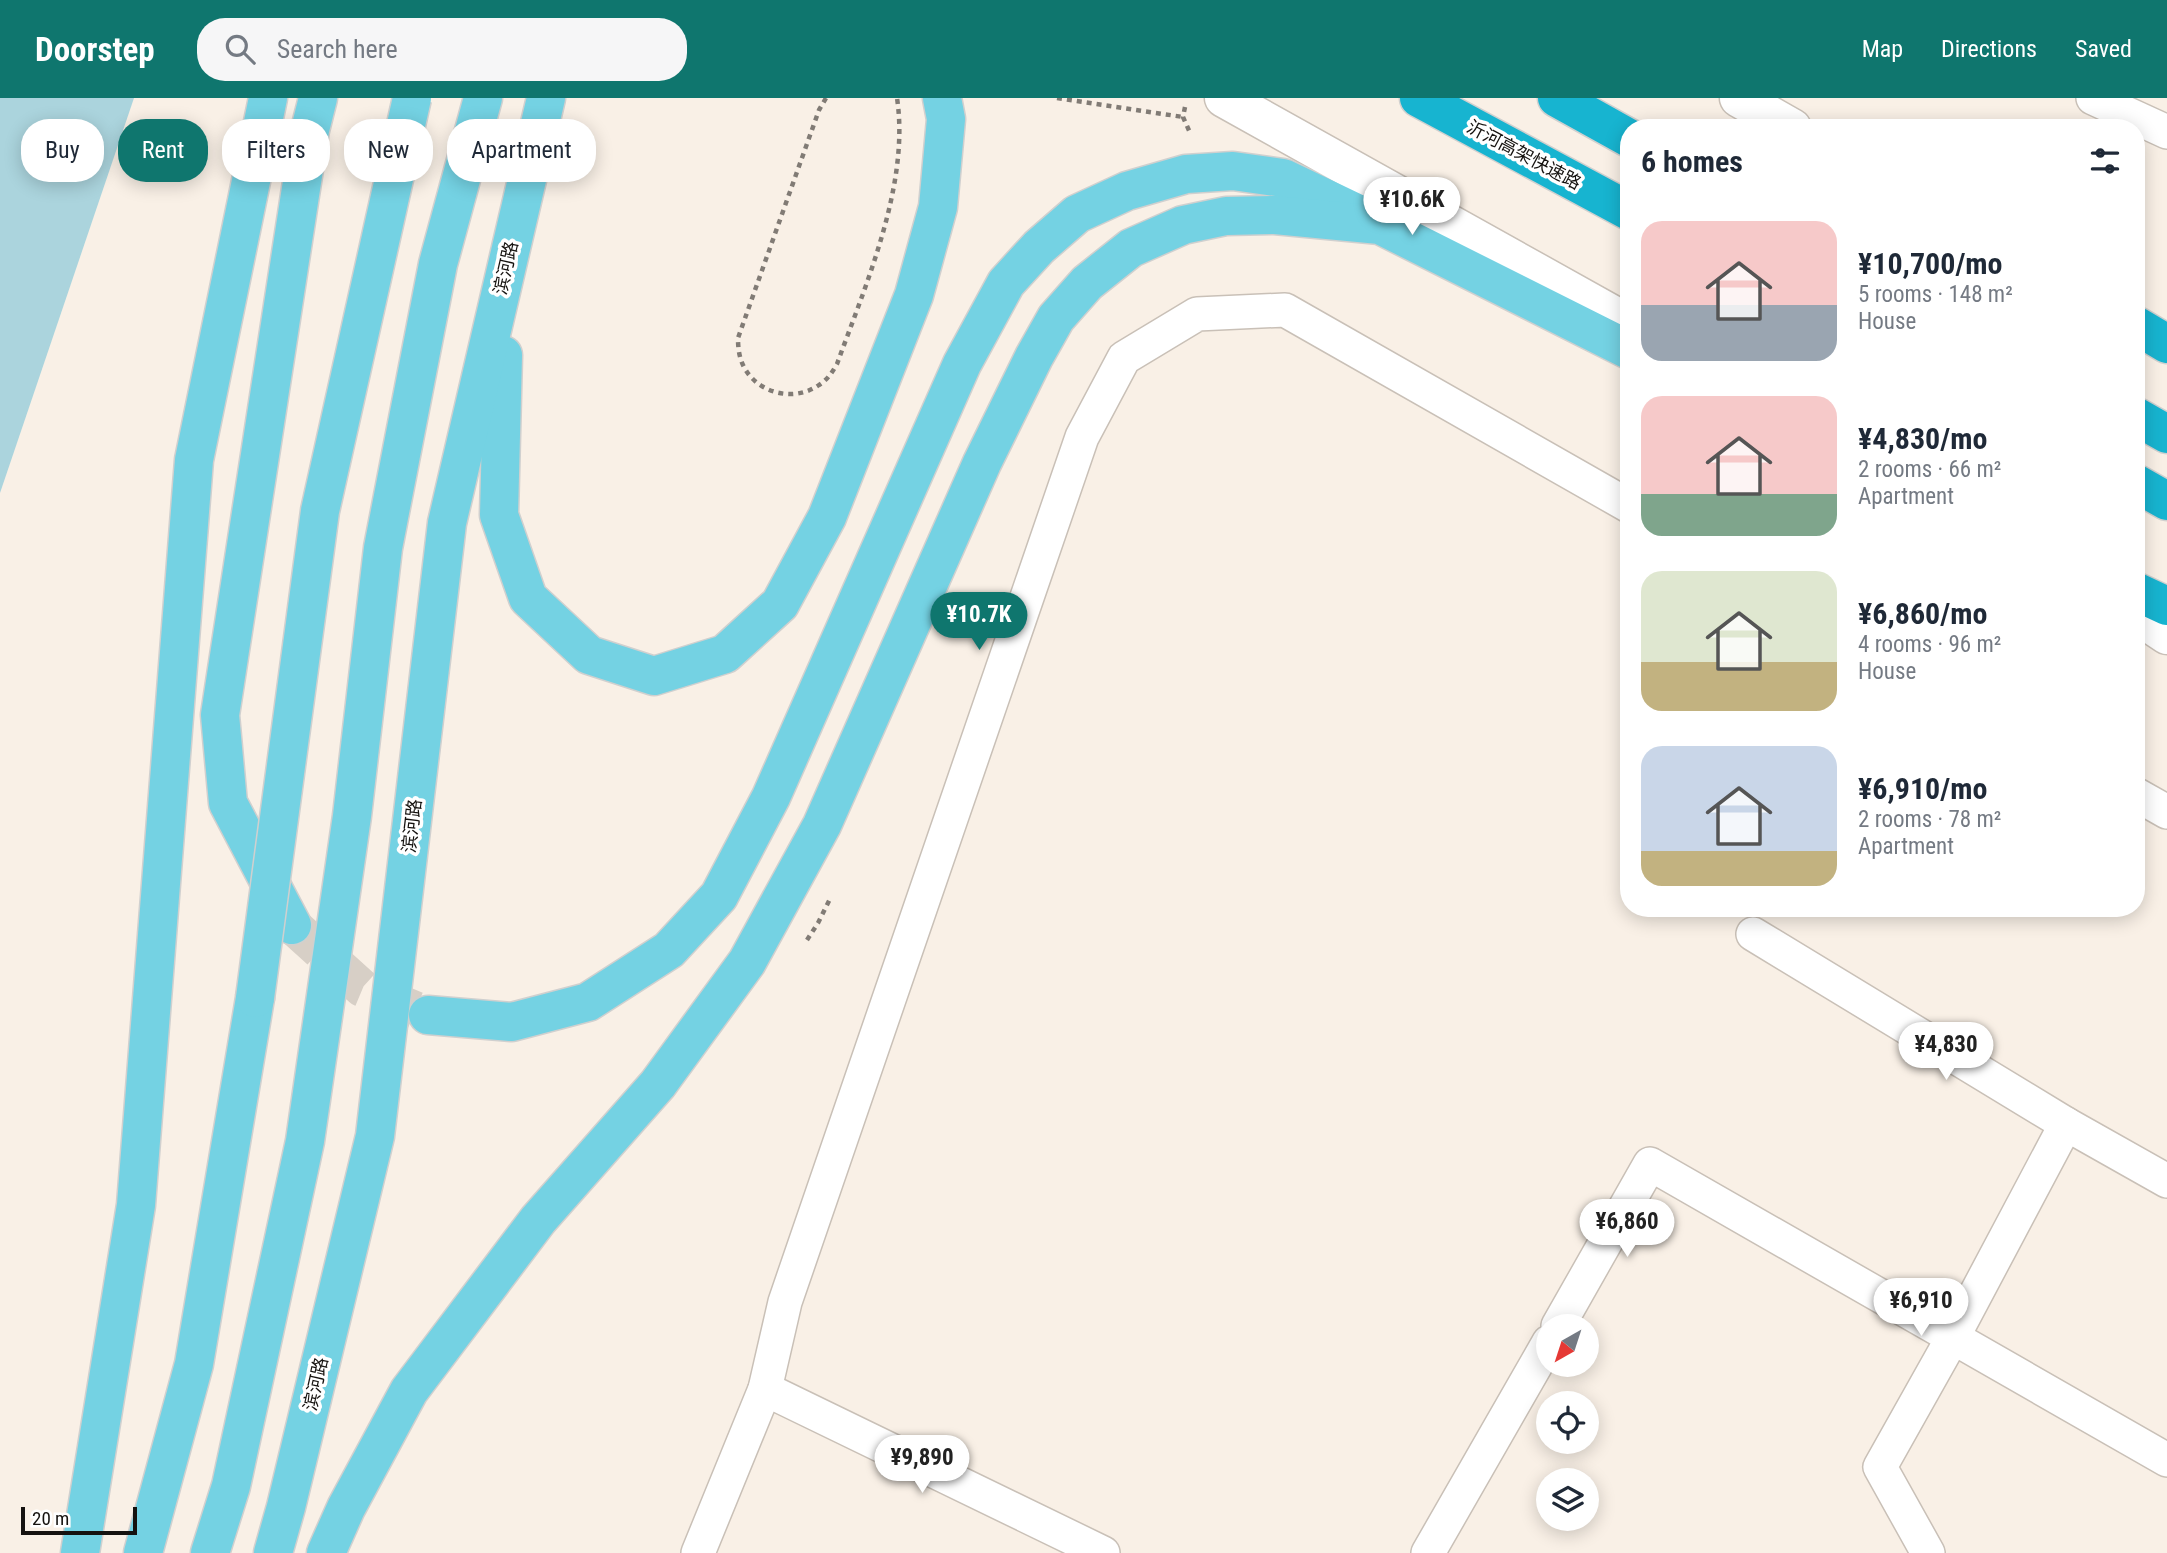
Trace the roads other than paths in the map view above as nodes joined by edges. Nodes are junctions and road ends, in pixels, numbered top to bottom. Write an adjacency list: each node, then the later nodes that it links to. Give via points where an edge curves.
1 (268, 98): 48 (main road, via 194,460 136,1205)
2 (318, 98): 37 (main road, via 220,715 228,803)
3 (412, 98): 49 (main road, bridge, via 320,511 255,998 194,1364)
4 (483, 98): 50 (main road, via 438,264 383,548 352,816 305,1141 230,1486)
5 (546, 98): 19 (main road, 滨河路)
6 (942, 98): 19 (main road, via 946,119 939,207 914,295 832,504 780,604 725,654 654,676 589,655 528,598 499,515)
7 (1224, 98): 21 (main road)
8 (1419, 98): 17 (highway, 沂河高架快速路)
9 (1557, 98): 16 (highway)
10 (1738, 98): 12 (main road)
11 (2093, 98): 13 (street)
12 (1775, 119)
13 (2139, 119)
14 (2145, 122): 15 (street)
15 (2167, 132)
16 (1620, 133)
17 (1620, 206)
18 (1380, 225): 25 (main road); 39 (main road, via 1283,178 1233,171 1186,174 1127,191 1077,214 1006,283 962,364 771,797 719,896 669,950 588,1002 512,1022); 52 (main road, via 1275,215 1226,216 1183,225 1131,248 1087,283 1056,318 982,463 822,825 747,962 658,1084 538,1220 409,1391)
19 (505, 275): 51 (main road, 滨河路, via 447,523 375,1136)
20 (2145, 318): 22 (main road)
21 (1620, 319)
22 (2167, 328)
23 (2145, 331): 24 (highway)
24 (2167, 344)
25 (1620, 345)
26 (2145, 422): 27 (highway)
27 (2167, 434)
28 (2145, 488): 29 (highway)
29 (2167, 500)
30 (1620, 501): 45 (street, via 1285,310 1198,314 1124,358 1082,437 785,1302)
31 (2145, 596): 32 (highway)
32 (2167, 606)
33 (2145, 620): 34 (main road)
34 (2167, 635)
35 (2145, 799): 36 (street)
36 (2167, 812)
37 (292, 925)
38 (1754, 934): 40 (street)
39 (428, 1015)
40 (2066, 1124): 41 (street); 43 (street)
41 (2167, 1181)
42 (1565, 1314): 43 (street, via 1650,1164)
43 (1953, 1337): 46 (street); 55 (street, via 1880,1467)
44 (1536, 1365): 54 (street)
45 (765, 1389): 47 (street); 53 (street)
46 (2167, 1460)
47 (1100, 1552)
48 (80, 1553)
49 (143, 1553)
50 (210, 1553)
51 (273, 1553)
52 (326, 1553)
53 (698, 1553)
54 (1428, 1553)
55 (1928, 1553)

